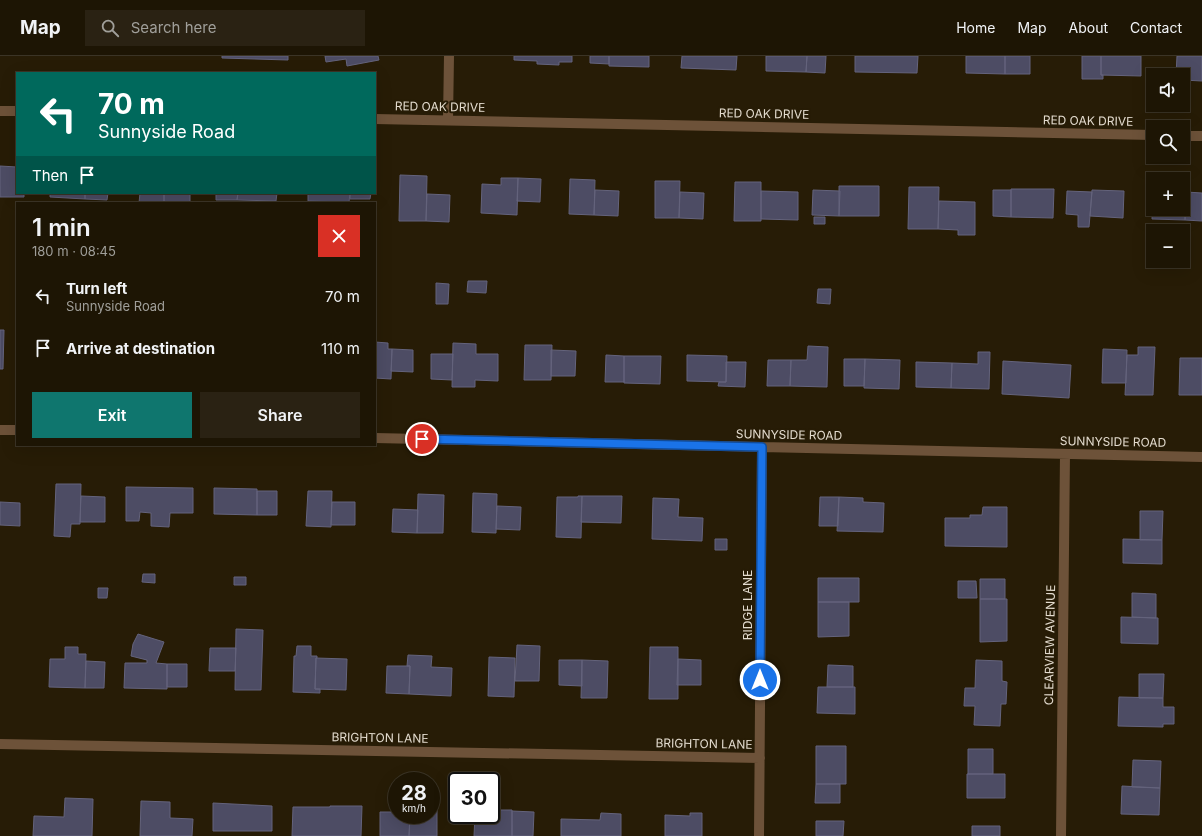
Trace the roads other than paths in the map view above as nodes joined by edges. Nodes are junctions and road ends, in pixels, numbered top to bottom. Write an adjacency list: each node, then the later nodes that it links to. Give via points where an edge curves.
1 (449, 56): 5 (street)
2 (0, 111): 3 (street)
3 (16, 111)
4 (376, 119): 5 (street, RED OAK DRIVE)
5 (448, 120): 6 (street, RED OAK DRIVE)
6 (1146, 135)
7 (1190, 136): 8 (street)
8 (1202, 136)
9 (0, 430): 10 (street)
10 (16, 430)
11 (376, 438): 12 (street, SUNNYSIDE ROAD)
12 (762, 447): 13 (street, SUNNYSIDE ROAD); 16 (street, RIDGE LANE)
13 (1065, 454): 14 (street, SUNNYSIDE ROAD); 18 (street, CLEARVIEW AVENUE)
14 (1202, 457)
15 (0, 744): 16 (street, BRIGHTON LANE)
16 (760, 758): 17 (street, RIDGE LANE)
17 (759, 836)
18 (1061, 836)

